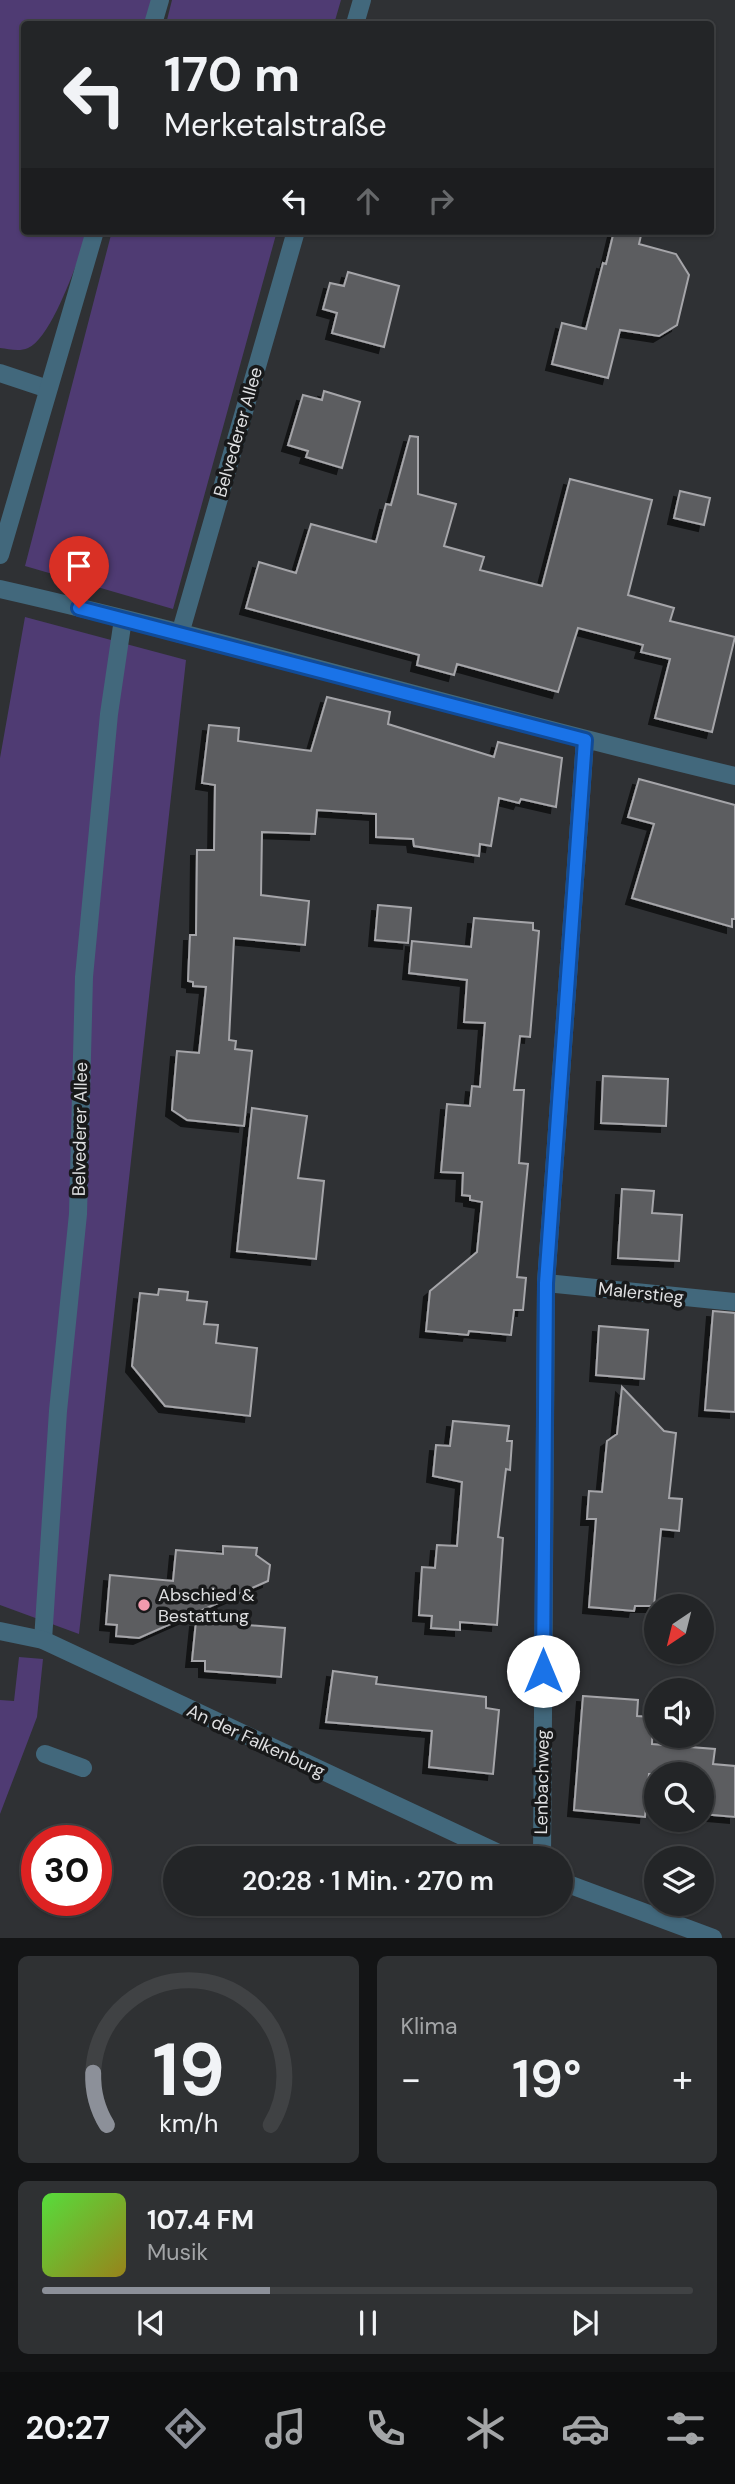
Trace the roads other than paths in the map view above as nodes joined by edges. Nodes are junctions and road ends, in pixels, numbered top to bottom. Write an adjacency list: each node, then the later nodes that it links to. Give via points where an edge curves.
1 (160, 0): 3 (street)
2 (362, 0): 4 (street)
3 (154, 21)
4 (356, 21)
5 (94, 235): 8 (street)
6 (295, 235): 12 (street, Belvederer Allee)
7 (0, 373): 8 (street)
8 (48, 389): 9 (street)
9 (0, 555)
10 (0, 589): 11 (street)
11 (123, 619): 12 (street); 18 (street, Belvederer Allee, via 109,714 84,976 78,1214 58,1411)
12 (180, 634): 13 (street)
13 (585, 740): 14 (street); 15 (street, Lenbachweg)
14 (735, 776)
15 (546, 1283): 16 (street, Malerstieg); 22 (street, Lenbachweg)
16 (735, 1303)
17 (0, 1631): 18 (street, An der Falkenburg)
18 (43, 1640): 21 (street, An der Falkenburg)
19 (45, 1754): 20 (street)
20 (83, 1768)
21 (483, 1846)
22 (542, 1846)
23 (573, 1886): 24 (street)
24 (713, 1938)

